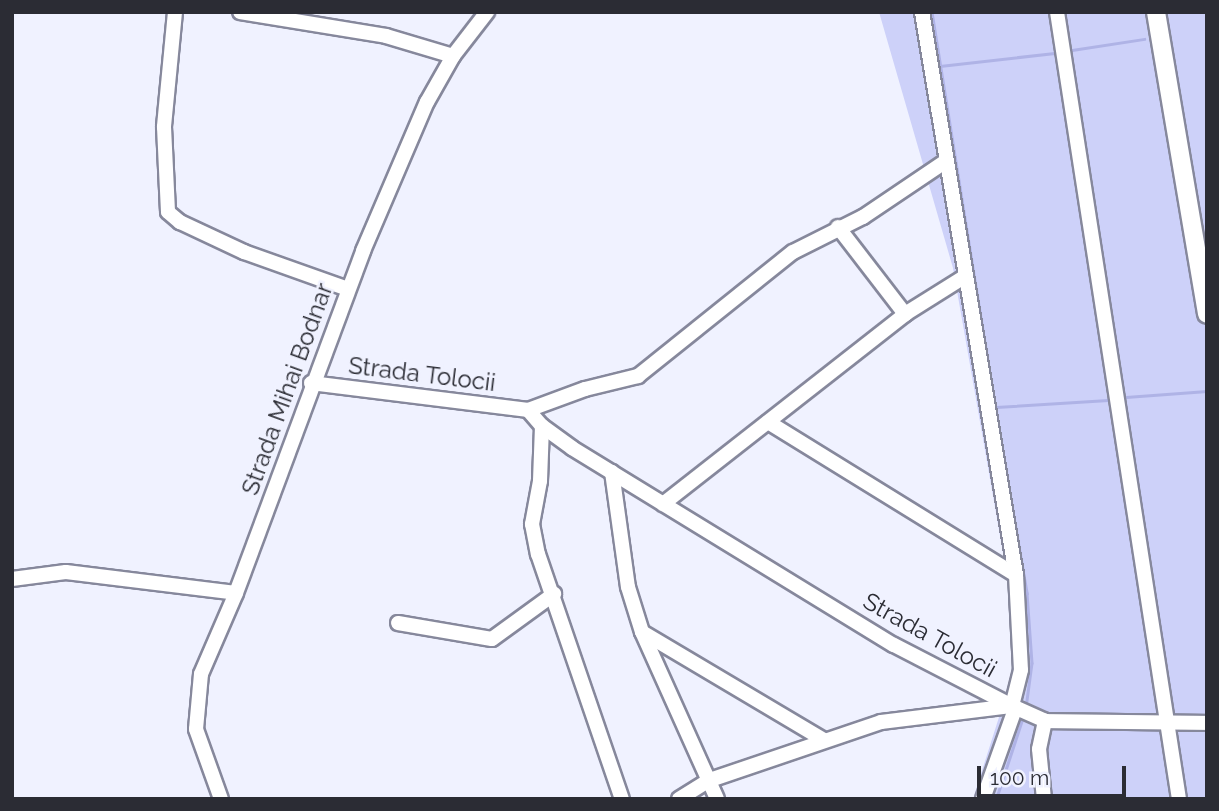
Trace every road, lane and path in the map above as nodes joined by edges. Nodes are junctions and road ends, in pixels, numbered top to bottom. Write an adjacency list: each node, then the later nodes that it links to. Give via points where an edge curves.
1 (175, 12): 11 (street, via 164,127 168,212 244,252)
2 (240, 12): 7 (street, via 386,36)
3 (487, 12): 7 (street, Strada Mihai Bodnar)
4 (922, 12): 8 (street)
5 (1057, 12): 27 (street)
6 (1156, 12): 13 (main road)
7 (453, 56): 11 (street, Strada Mihai Bodnar, via 427,102)
8 (946, 161): 9 (street, Strada Tolocii, via 872,212); 10 (street)
9 (838, 227): 12 (street); 15 (street, Strada Tolocii, via 793,252 647,371)
10 (964, 277): 12 (street); 20 (street)
11 (348, 289): 14 (street, Strada Mihai Bodnar)
12 (905, 314): 16 (street)
13 (1207, 314)
14 (311, 383): 15 (street, Strada Tolocii); 22 (street, Strada Mihai Bodnar)
15 (528, 410): 17 (street, Strada Tolocii)
16 (768, 422): 19 (street); 20 (street)
17 (542, 426): 18 (street, Strada Tolocii); 23 (street, via 540,481 532,524)
18 (612, 472): 19 (street, Strada Tolocii); 25 (street, via 628,587)
19 (663, 503): 26 (street, Strada Tolocii, via 894,645)
20 (1016, 575): 26 (street)
21 (12, 579): 22 (street, via 66,572)
22 (236, 593): 31 (street, Strada Mihai Bodnar, via 201,674 195,712)
23 (554, 594): 24 (street, via 492,639); 32 (street)
24 (398, 623)
25 (642, 632): 29 (street); 30 (street)
26 (1024, 713): 27 (street); 29 (street, Strada Tolocii, via 881,722); 35 (street); 36 (street, via 1039,749)
27 (1168, 721): 28 (street); 37 (street)
28 (1207, 723)
29 (824, 740): 30 (street, Strada Tolocii)
30 (710, 780): 33 (street, Strada Tolocii); 34 (street)
31 (221, 799)
32 (622, 799)
33 (679, 799)
34 (717, 799)
35 (983, 799)
36 (1044, 799)
37 (1179, 799)

